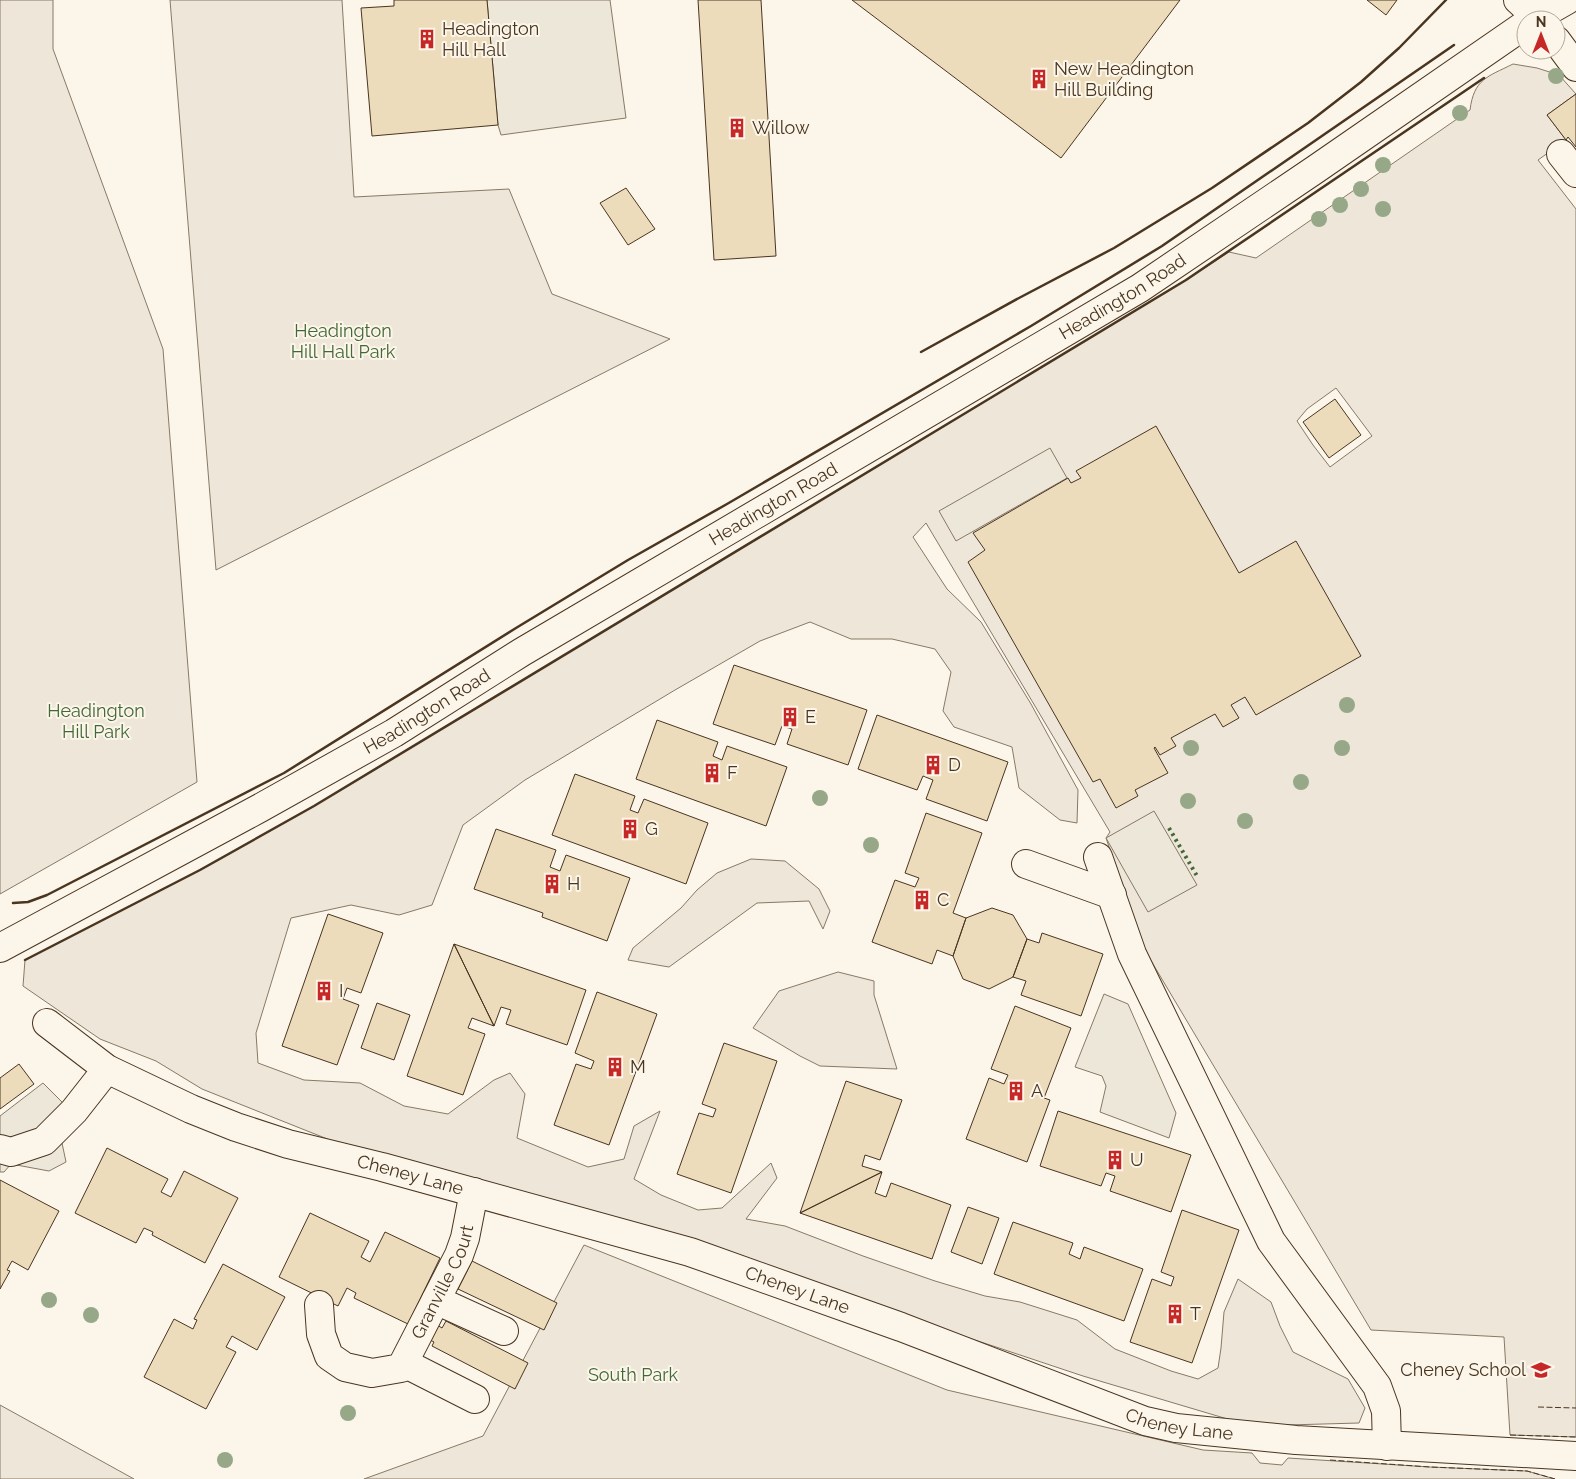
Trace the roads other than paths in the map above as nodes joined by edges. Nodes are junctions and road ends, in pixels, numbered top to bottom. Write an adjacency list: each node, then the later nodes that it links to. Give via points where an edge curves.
1 (1567, 0): 2 (street, Headington Road)
2 (1544, 10)
3 (1516, 27): 9 (street, Headington Road, via 1140,288 522,652 394,733)
4 (1566, 54): 5 (street)
5 (1576, 67)
6 (1098, 857): 8 (street)
7 (1026, 864): 8 (street)
8 (1112, 895): 19 (street, via 1132,954 1271,1241 1377,1386 1386,1411)
9 (0, 948)
10 (47, 1023): 11 (street, Cheney Lane)
11 (107, 1069): 12 (street, via 74,1111 44,1141); 13 (street, Cheney Lane, via 236,1127 288,1144)
12 (5, 1151)
13 (474, 1192): 14 (street, Granville Court, via 460,1255); 19 (street, Cheney Lane, via 690,1252 901,1327 1145,1421 1204,1431)
14 (436, 1300): 16 (street); 17 (street, Granville Court)
15 (319, 1305): 17 (street, via 321,1334 329,1356 345,1367 372,1373)
16 (504, 1332)
17 (402, 1366): 18 (street)
18 (475, 1399)
19 (1387, 1446): 20 (street, Cheney Lane)
20 (1576, 1456)

